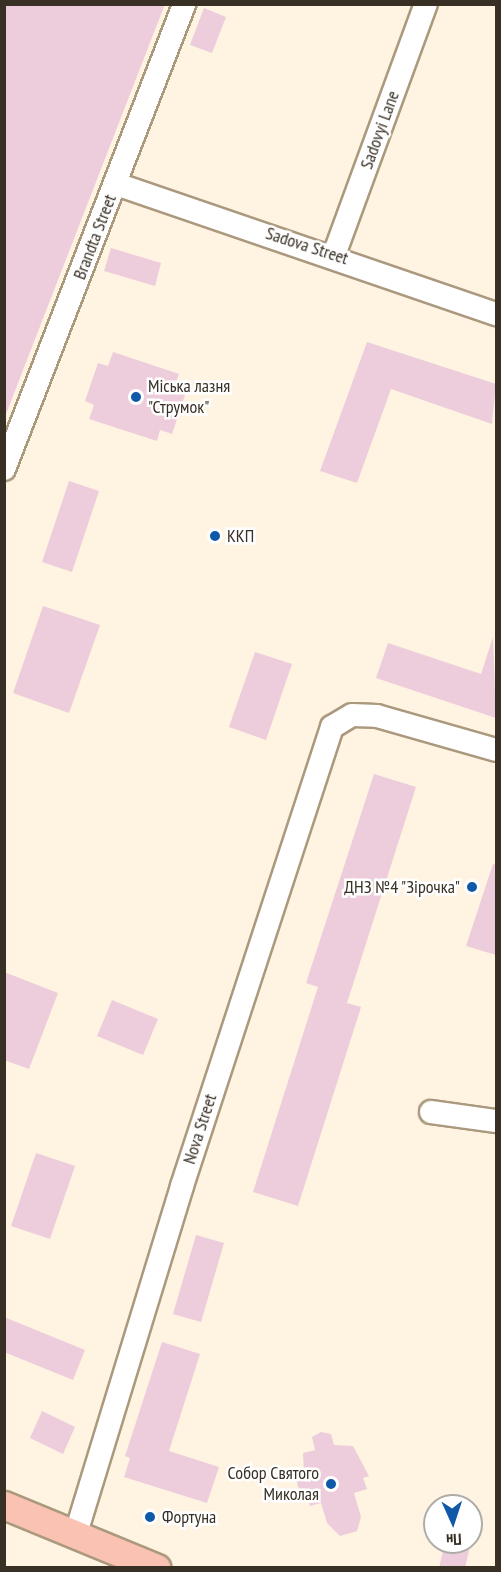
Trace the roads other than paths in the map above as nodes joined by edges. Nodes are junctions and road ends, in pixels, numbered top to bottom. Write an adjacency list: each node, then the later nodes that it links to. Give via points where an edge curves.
1 (184, 4): 3 (street, Brandta Street)
2 (426, 4): 4 (street, Sadovyi Lane)
3 (116, 184): 4 (street, Sadova Street); 6 (street, Brandta Street)
4 (334, 255): 5 (street, Sadova Street)
5 (496, 314)
6 (4, 469)
7 (496, 750): 11 (street, Nova Street, via 377,716 352,715 332,727 185,1174)
8 (431, 1113): 9 (street)
9 (496, 1121)
10 (4, 1505): 11 (main road)
11 (75, 1533): 12 (main road)
12 (157, 1568)

